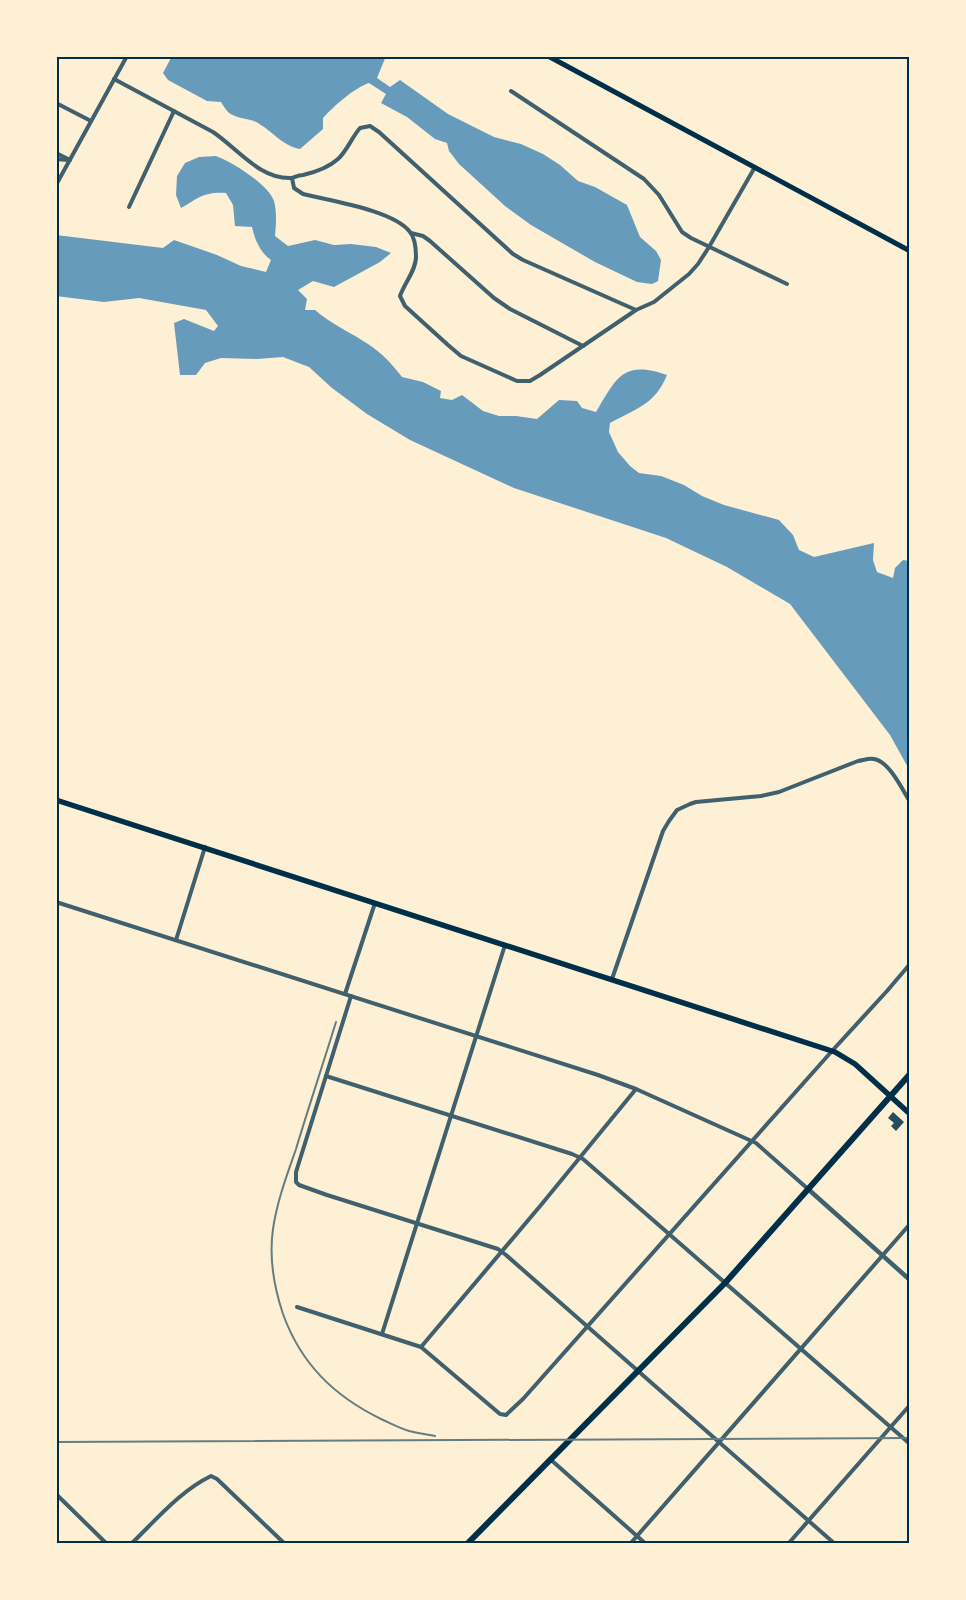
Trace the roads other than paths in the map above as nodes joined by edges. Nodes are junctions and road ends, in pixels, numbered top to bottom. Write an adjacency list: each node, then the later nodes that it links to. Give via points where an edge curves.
1 (127, 56): 3 (street)
2 (548, 56): 11 (main road)
3 (114, 79): 6 (street); 7 (street)
4 (511, 91): 16 (street, via 644,179 659,195 682,232)
5 (56, 103): 7 (street)
6 (174, 111): 12 (street, via 227,141 258,167 274,176); 14 (street)
7 (91, 121): 10 (street)
8 (56, 153): 10 (street)
9 (56, 159): 10 (street)
10 (70, 160): 13 (street)
11 (755, 167): 16 (street); 17 (main road)
12 (292, 178): 15 (street, via 294,188 303,194 390,217); 19 (street, via 327,167 339,158 360,128 370,126 512,254)
13 (56, 185)
14 (129, 207)
15 (411, 233): 20 (street, via 430,241 510,309); 20 (street, via 416,260 400,296 404,306 462,356 517,381 530,381)
16 (709, 248): 18 (street); 19 (street, via 689,274 654,302)
17 (910, 251)
18 (787, 284)
19 (636, 310): 20 (street)
20 (584, 346)
21 (56, 800): 23 (main road)
22 (910, 802): 29 (street, via 888,767 880,761 868,759 779,792 696,802 677,810 663,831)
23 (205, 847): 25 (main road); 26 (street)
24 (56, 902): 26 (street)
25 (375, 903): 27 (main road); 30 (street)
26 (176, 940): 30 (street)
27 (506, 945): 29 (main road); 32 (street)
28 (910, 964): 33 (street)
29 (612, 979): 33 (main road)
30 (345, 994): 31 (street)
31 (351, 996): 32 (street); 35 (street)
32 (476, 1037): 36 (street); 39 (street)
33 (832, 1051): 37 (main road, via 855,1064); 40 (street)
34 (910, 1074): 37 (highway)
35 (326, 1076): 39 (street); 43 (street, via 296,1172 298,1185)
36 (636, 1089): 40 (street); 41 (street)
37 (890, 1096): 38 (main road); 42 (highway)
38 (910, 1114)
39 (451, 1116): 41 (street); 43 (street)
40 (752, 1142): 42 (street); 45 (street)
41 (580, 1157): 45 (street); 46 (street)
42 (808, 1189): 47 (street); 49 (highway)
43 (417, 1224): 46 (street); 52 (street)
44 (910, 1224): 47 (street)
45 (669, 1234): 49 (street); 51 (street)
46 (502, 1252): 51 (street); 53 (street)
47 (882, 1256): 48 (street); 54 (street)
48 (910, 1280)
49 (725, 1283): 54 (street); 55 (highway)
50 (297, 1307): 52 (street)
51 (588, 1326): 53 (street, via 523,1399 502,1416); 55 (street)
52 (382, 1334): 53 (street)
53 (421, 1347)
54 (800, 1349): 57 (street); 58 (street)
55 (638, 1371): 58 (street); 60 (highway)
56 (910, 1405): 57 (street)
57 (890, 1426): 59 (street); 62 (street)
58 (719, 1442): 62 (street); 63 (street)
59 (910, 1444)
60 (550, 1459): 63 (street); 67 (highway)
61 (56, 1494): 64 (street)
62 (808, 1520): 70 (street); 71 (street)
63 (637, 1536): 68 (street); 69 (street)
64 (107, 1544)
65 (131, 1544): 66 (street, via 181,1497 211,1476)
66 (285, 1544)
67 (467, 1544)
68 (630, 1544)
69 (646, 1544)
70 (788, 1544)
71 (835, 1544)

